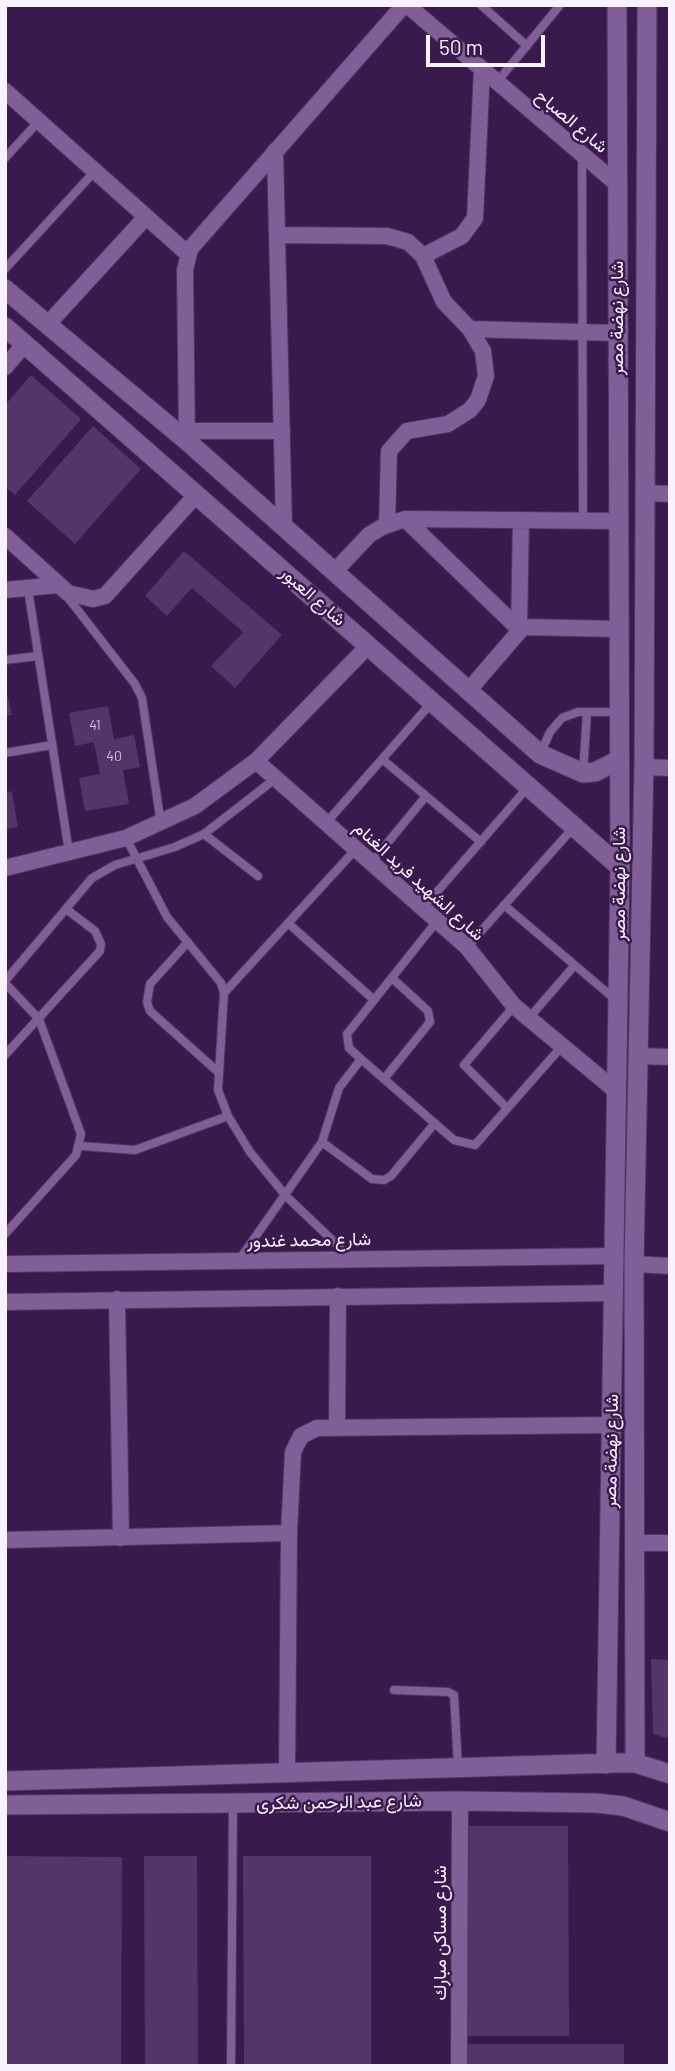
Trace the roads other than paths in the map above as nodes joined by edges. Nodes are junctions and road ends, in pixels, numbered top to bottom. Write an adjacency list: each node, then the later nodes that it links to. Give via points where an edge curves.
1 (405, 5): 7 (street, شارع الصباح); 11 (street)
2 (481, 5): 6 (lane)
3 (560, 5): 6 (lane)
4 (617, 5): 15 (street, شارع نهضة مصر)
5 (647, 5): 32 (street, شارع نهضة مصر)
6 (527, 46): 8 (lane)
7 (482, 69): 8 (street, شارع الصباح); 19 (street, via 475,218 462,236)
8 (497, 82): 12 (street, شارع الصباح)
9 (5, 91): 10 (street)
10 (39, 121): 13 (lane); 14 (street)
11 (275, 151): 17 (street); 18 (street, via 195,240)
12 (582, 155): 15 (street, شارع الصباح); 25 (lane)
13 (5, 158)
14 (95, 171): 16 (street); 20 (lane)
15 (617, 184): 26 (street, شارع نهضة مصر)
16 (146, 217): 18 (street); 22 (street)
17 (279, 235): 19 (street, via 387,236 408,242); 29 (street)
18 (188, 254): 30 (street)
19 (423, 256): 24 (street, via 444,302)
20 (5, 269)
21 (5, 289): 22 (street, شارع العبور)
22 (47, 325): 30 (street, شارع العبور)
23 (5, 327): 27 (street, شارع العبور)
24 (470, 329): 25 (street); 38 (street, via 483,351 484,389 460,418 407,432 393,443 387,460)
25 (582, 331): 26 (street); 36 (lane)
26 (617, 332): 37 (street, شارع نهضة مصر)
27 (24, 344): 28 (street); 31 (street, شارع العبور)
28 (5, 367)
29 (282, 431): 30 (street); 39 (street)
30 (187, 436): 39 (street, شارع العبور)
31 (197, 494): 42 (street, via 105,596 80,598); 47 (street, شارع العبور)
32 (645, 494): 33 (street); 62 (street, شارع نهضة مصر)
33 (670, 494)
34 (405, 519): 35 (street); 38 (street); 45 (street)
35 (520, 520): 36 (street); 45 (street)
36 (583, 521): 37 (street)
37 (617, 521): 46 (street, شارع نهضة مصر)
38 (387, 524): 41 (street, via 369,535)
39 (284, 527): 41 (street, شارع العبور)
40 (5, 536): 42 (street)
41 (335, 571): 48 (street, شارع العبور)
42 (58, 585): 43 (street); 68 (lane, via 142,698)
43 (28, 589): 44 (street); 49 (lane)
44 (5, 590)
45 (519, 629): 46 (street); 52 (street)
46 (618, 629): 55 (street, شارع نهضة مصر)
47 (369, 645): 51 (street, شارع العبور); 61 (street)
48 (423, 652): 51 (street); 52 (street, شارع العبور)
49 (38, 656): 50 (lane); 56 (lane)
50 (5, 660)
51 (404, 675): 53 (street, شارع العبور)
52 (468, 691): 58 (street, شارع العبور)
53 (433, 701): 59 (lane); 66 (street, شارع العبور)
54 (587, 712): 55 (lane); 58 (lane, via 562,718); 64 (lane)
55 (618, 712): 60 (street, شارع نهضة مصر)
56 (52, 745): 57 (lane); 75 (lane)
57 (5, 753)
58 (540, 754): 64 (street, شارع العبور)
59 (382, 759): 67 (lane); 69 (lane)
60 (619, 760): 64 (street); 78 (street, شارع نهضة مصر)
61 (256, 761): 65 (street, شارع الشهيد فريد الغنام); 68 (street, via 195,806)
62 (644, 767): 63 (street); 99 (street, شارع نهضة مصر)
63 (670, 768)
64 (583, 773)
65 (275, 779): 69 (street, شارع الشهيد فريد الغنام); 71 (lane)
66 (528, 787): 70 (street, شارع العبور); 73 (lane)
67 (426, 796): 73 (lane); 77 (lane)
68 (161, 824): 72 (street)
69 (326, 824): 74 (street, شارع الشهيد فريد الغنام)
70 (575, 826): 78 (street, شارع العبور); 81 (lane)
71 (205, 834): 76 (lane); 80 (lane)
72 (126, 838): 75 (street); 76 (lane)
73 (481, 842): 82 (lane)
74 (356, 849): 77 (street, شارع الشهيد فريد الغنام); 85 (lane)
75 (69, 852): 79 (street)
76 (137, 858): 83 (lane, via 92,878); 86 (lane, via 167,917)
77 (371, 863): 82 (street, شارع الشهيد فريد الغنام)
78 (620, 867): 93 (street, شارع نهضة مصر)
79 (5, 868)
80 (257, 876)
81 (505, 905): 87 (lane); 88 (lane)
82 (423, 908): 84 (street, شارع الشهيد فريد الغنام)
83 (66, 909): 90 (lane); 96 (lane, via 95,931 100,951)
84 (437, 921): 87 (street, شارع الشهيد فريد الغنام); 89 (lane)
85 (288, 923): 91 (lane); 92 (lane)
86 (188, 942): 91 (lane, via 216,973); 102 (lane, via 150,984 150,1011)
87 (467, 947): 94 (street, شارع الشهيد فريد الغنام)
88 (574, 966): 93 (lane); 95 (lane)
89 (392, 978): 92 (lane); 103 (lane, via 428,1011 430,1022)
90 (5, 982): 96 (lane)
91 (224, 993): 102 (lane)
92 (374, 1000): 101 (lane, via 347,1034 349,1048)
93 (618, 1002): 104 (street, شارع نهضة مصر)
94 (514, 1006): 95 (street, شارع الشهيد فريد الغنام); 105 (lane, via 464,1065)
95 (529, 1018): 97 (street, شارع الشهيد فريد الغنام)
96 (39, 1019): 98 (lane); 109 (lane, via 78,1123)
97 (562, 1045): 104 (street, شارع الشهيد فريد الغنام); 105 (lane)
98 (5, 1055)
99 (638, 1056): 100 (street); 116 (street, شارع نهضة مصر)
100 (670, 1057)
101 (361, 1059): 103 (lane); 108 (lane, via 339,1088)
102 (218, 1072): 106 (lane, via 218,1090)
103 (384, 1079): 107 (lane)
104 (615, 1090): 112 (street, شارع نهضة مصر)
105 (507, 1108): 107 (lane, via 475,1145 454,1140)
106 (228, 1116): 109 (lane, via 135,1150); 110 (lane, via 250,1152)
107 (435, 1123): 108 (lane, via 384,1180 372,1179)
108 (322, 1142): 110 (lane)
109 (80, 1146): 111 (lane)
110 (286, 1195): 113 (lane); 114 (lane)
111 (5, 1234)
112 (614, 1256): 113 (street, شارع محمد غندور); 118 (street, شارع نهضة مصر)
113 (352, 1259): 114 (street, شارع محمد غندور)
114 (239, 1261): 115 (street, شارع محمد غندور)
115 (5, 1264)
116 (634, 1264): 117 (street); 127 (street, شارع نهضة مصر)
117 (670, 1266)
118 (613, 1293): 119 (street); 122 (street, شارع نهضة مصر)
119 (338, 1296): 120 (street); 123 (street)
120 (117, 1299): 121 (street); 125 (street)
121 (5, 1301)
122 (611, 1424): 123 (street); 130 (street, شارع نهضة مصر)
123 (337, 1428): 124 (street, via 317,1428 300,1436 293,1452)
124 (289, 1533): 125 (street); 135 (street)
125 (121, 1538): 126 (street)
126 (5, 1540)
127 (635, 1543): 128 (street); 129 (street, شارع نهضة مصر)
128 (670, 1543)
129 (635, 1642): 130 (street); 132 (street, شارع نهضة مصر)
130 (608, 1643): 133 (street, شارع نهضة مصر)
131 (394, 1690): 134 (lane, via 454,1695)
132 (635, 1763): 133 (street, شارع عبد الرحمن شكرى); 136 (street, شارع عبد الرحمن شكرى)
133 (606, 1764): 134 (street, شارع عبد الرحمن شكرى)
134 (458, 1768): 135 (street, شارع عبد الرحمن شكرى)
135 (287, 1774): 137 (street, شارع عبد الرحمن شكرى)
136 (670, 1774)
137 (233, 1776): 138 (street, شارع عبد الرحمن شكرى); 141 (street, via 228,1793)
138 (184, 1777): 139 (street, شارع عبد الرحمن شكرى); 142 (street, via 193,1793)
139 (5, 1781)
140 (460, 1801): 141 (street, شارع عبد الرحمن شكرى); 144 (street, شارع عبد الرحمن شكرى, via 596,1803 623,1806); 146 (street, شارع مساكن مبارك)
141 (233, 1803): 142 (street, شارع عبد الرحمن شكرى); 145 (lane)
142 (188, 1804): 143 (street, شارع عبد الرحمن شكرى)
143 (5, 1805)
144 (670, 1822)
145 (231, 2066)
146 (458, 2066)

